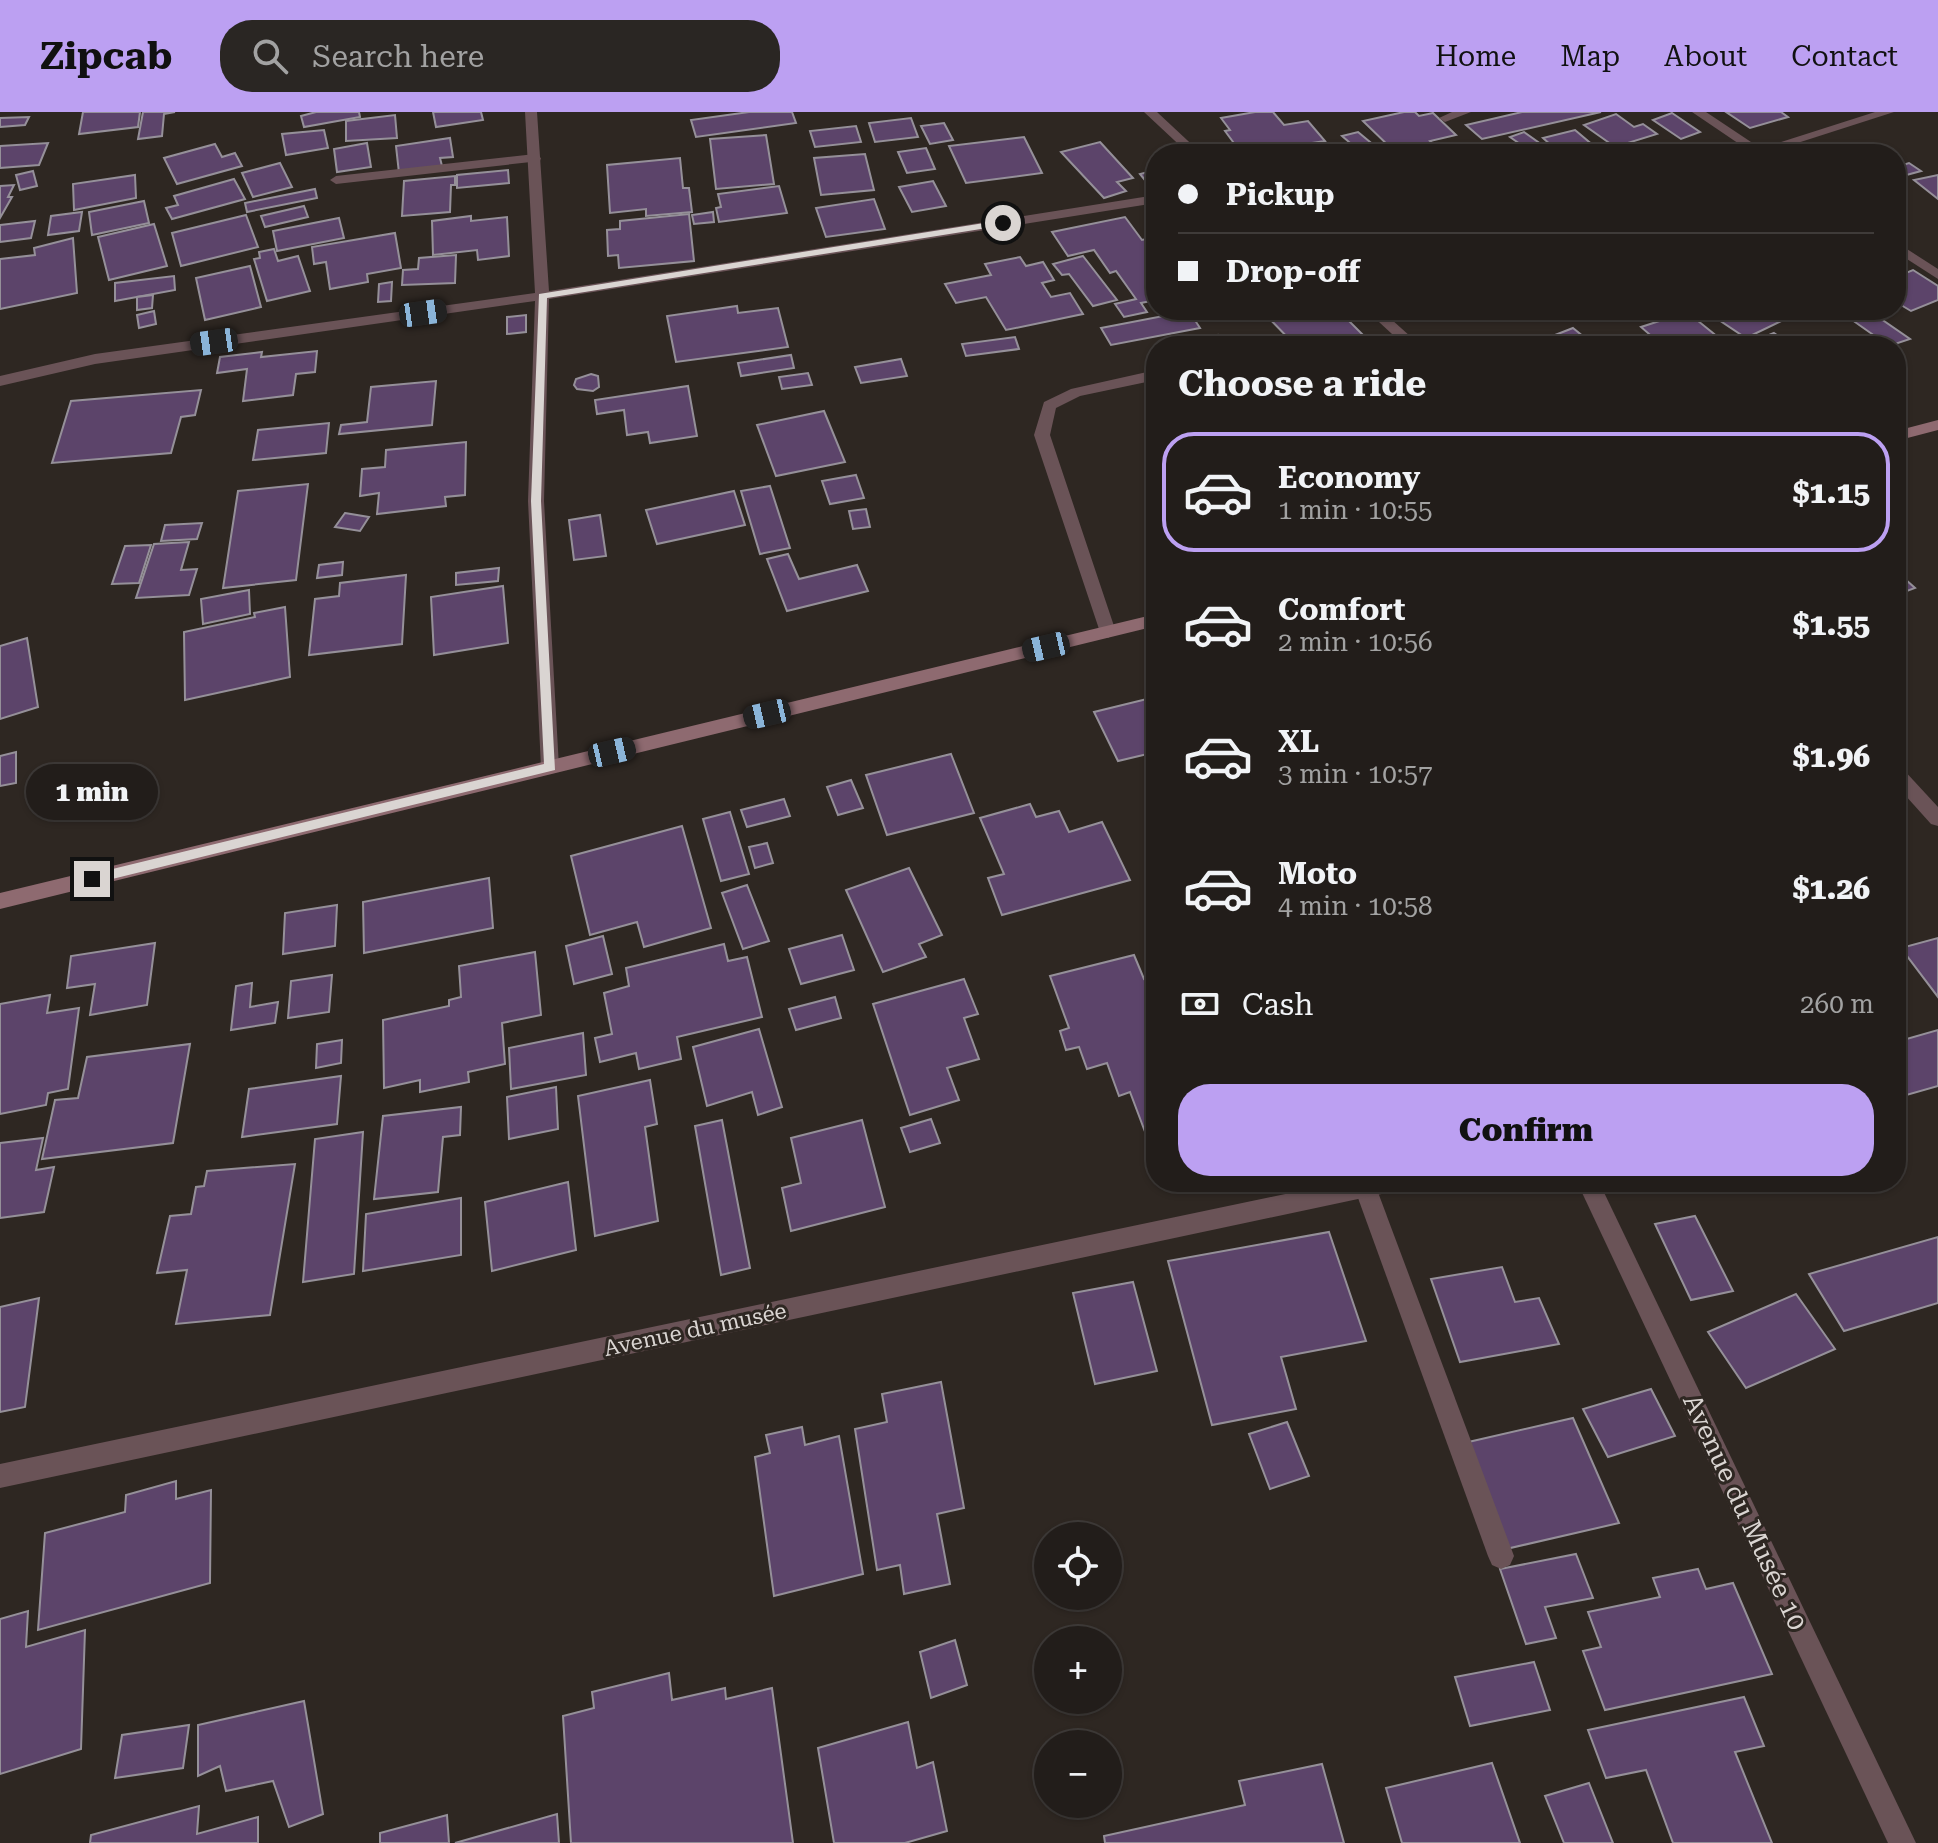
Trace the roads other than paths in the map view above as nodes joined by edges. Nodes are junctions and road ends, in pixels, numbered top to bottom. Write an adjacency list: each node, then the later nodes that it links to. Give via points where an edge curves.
1 (531, 112): 10 (street)
2 (1465, 112): 6 (street)
3 (1698, 112): 8 (street)
4 (1888, 112): 9 (street)
5 (1154, 113): 7 (street)
6 (1445, 118)
7 (1186, 144)
8 (1747, 144)
9 (1789, 144)
10 (535, 158): 11 (street); 15 (street)
11 (336, 180)
12 (1146, 201): 15 (street)
13 (1906, 253): 14 (street)
14 (1938, 275)
15 (542, 296): 19 (street, via 95,359); 24 (street, via 536,501)
16 (1384, 320): 17 (street)
17 (1403, 336)
18 (1146, 377): 23 (street, via 1076,392 1049,405 1042,435)
19 (0, 381)
20 (1938, 425): 21 (street)
21 (1906, 433)
22 (1146, 622): 23 (street)
23 (1108, 632): 24 (street)
24 (550, 767): 27 (street)
25 (1906, 784): 26 (street)
26 (1938, 819)
27 (0, 901)
28 (1341, 1192): 31 (street, Avenue du musée)
29 (1367, 1192): 32 (street)
30 (1593, 1192): 33 (street, Avenue du Musée 10)
31 (0, 1476)
32 (1501, 1556)
33 (1902, 1843)

